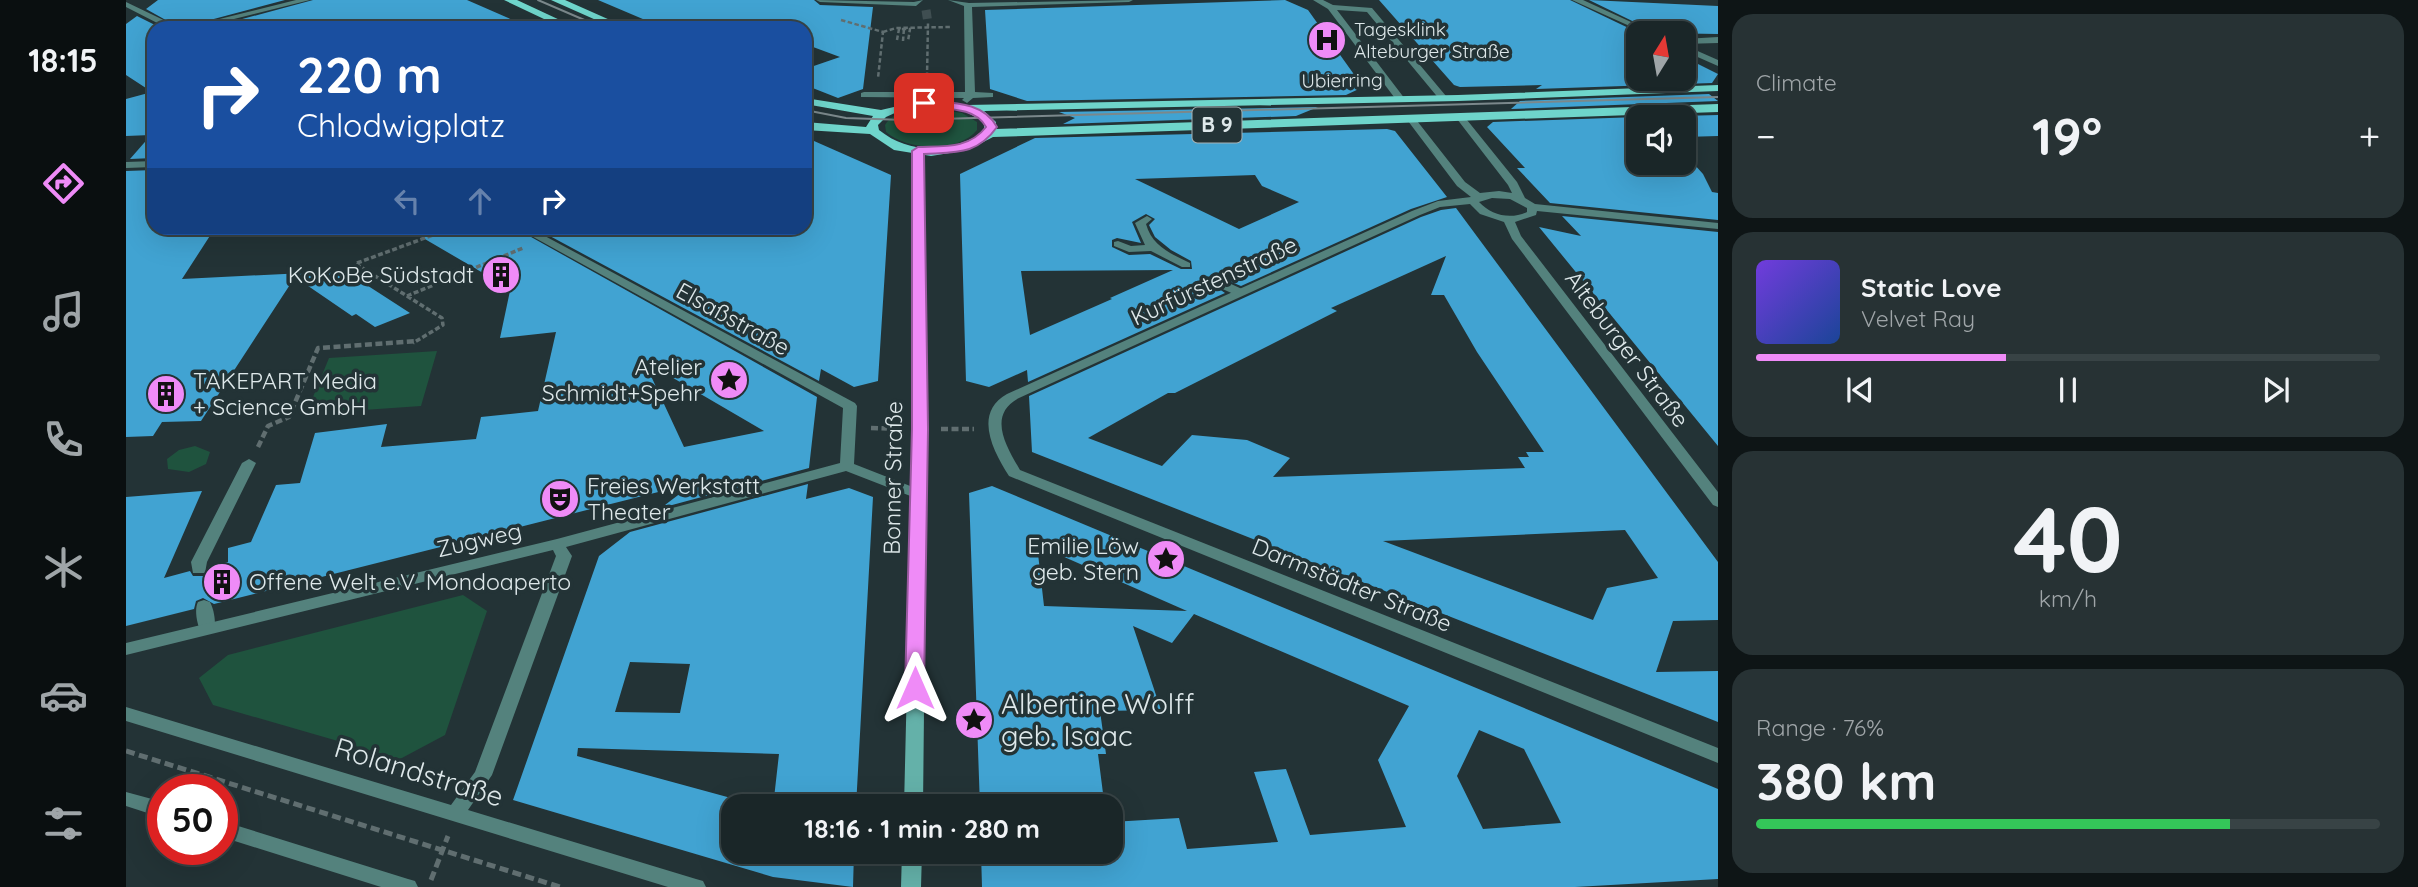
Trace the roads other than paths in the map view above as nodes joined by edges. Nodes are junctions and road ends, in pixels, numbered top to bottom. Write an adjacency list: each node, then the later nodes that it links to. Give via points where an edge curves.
1 (140, 0): 12 (street)
2 (306, 0): 16 (street)
3 (509, 0): 17 (main road)
4 (556, 0): 18 (main road)
5 (820, 0): 11 (street)
6 (952, 0): 13 (street)
7 (1129, 0): 10 (street)
8 (1317, 0): 14 (street)
9 (1576, 0): 19 (street)
10 (1075, 1): 13 (street)
11 (918, 2)
12 (126, 3): 15 (street)
13 (968, 5): 30 (street)
14 (1331, 7): 27 (street, via 1369,10); 28 (street)
15 (160, 21)
16 (217, 21)
17 (556, 21)
18 (606, 21)
19 (1626, 22)
20 (1718, 40): 21 (street)
21 (1696, 41)
22 (1696, 53): 23 (street)
23 (1718, 63)
24 (1718, 88): 27 (main road, Ubierring / B 9)
25 (863, 95): 30 (street, via 926,91)
26 (989, 95): 30 (street)
27 (1443, 98): 28 (main road, Ubierring / B 9)
28 (1400, 99): 30 (main road, Ubierring / B 9)
29 (812, 102): 32 (main road, B 9)
30 (965, 103): 32 (main road, B 9, via 908,105); 37 (main road, via 986,118)
31 (1718, 108): 33 (main road, Ubierring / B 9)
32 (882, 114): 36 (main road, via 872,124)
33 (1460, 117): 34 (main road, Ubierring / B 9); 42 (street)
34 (1411, 119): 37 (main road, Ubierring / B 9); 41 (street)
35 (812, 127): 36 (main road, B 9)
36 (873, 131): 38 (main road, B 9, via 891,145)
37 (990, 133): 38 (main road, B 9, via 963,148)
38 (918, 151): 56 (main road, Bonner Straße)
39 (147, 164): 40 (street)
40 (126, 165)
41 (1475, 199): 42 (street, via 1496,193); 45 (street, via 1488,214); 52 (street, Kurfürstenstraße, via 1438,204)
42 (1520, 199): 43 (street)
43 (1532, 207): 45 (street, via 1528,216); 46 (street)
44 (1147, 219): 50 (street, via 1140,223 1147,242)
45 (1508, 219): 57 (street, Alteburger Straße, via 1516,237)
46 (1718, 226)
47 (536, 235): 55 (street, Elsaßstraße, via 850,406)
48 (1118, 244): 49 (street)
49 (1150, 248)
50 (1186, 265)
51 (1220, 283): 52 (street)
52 (1238, 292): 53 (street, Kurfürstenstraße, via 1019,393 1000,405)
53 (996, 429): 64 (street, Darmstädter Straße, via 1014,473)
54 (249, 463): 59 (street)
55 (847, 466): 56 (street); 58 (street, Zugweg)
56 (918, 494): 65 (main road, Bonner Straße)
57 (1718, 502)
58 (557, 544): 61 (street, Zugweg); 68 (street, via 565,556 488,762)
59 (200, 569)
60 (204, 606): 61 (street)
61 (207, 628): 62 (street, Zugweg)
62 (126, 649)
63 (126, 713): 68 (street, Rolandstraße)
64 (1718, 756)
65 (913, 794)
66 (126, 799): 67 (street)
67 (147, 805)
68 (456, 813): 72 (street, Rolandstraße)
69 (238, 834): 71 (street)
70 (912, 864): 73 (main road)
71 (408, 887)
72 (696, 887)
73 (911, 887)

